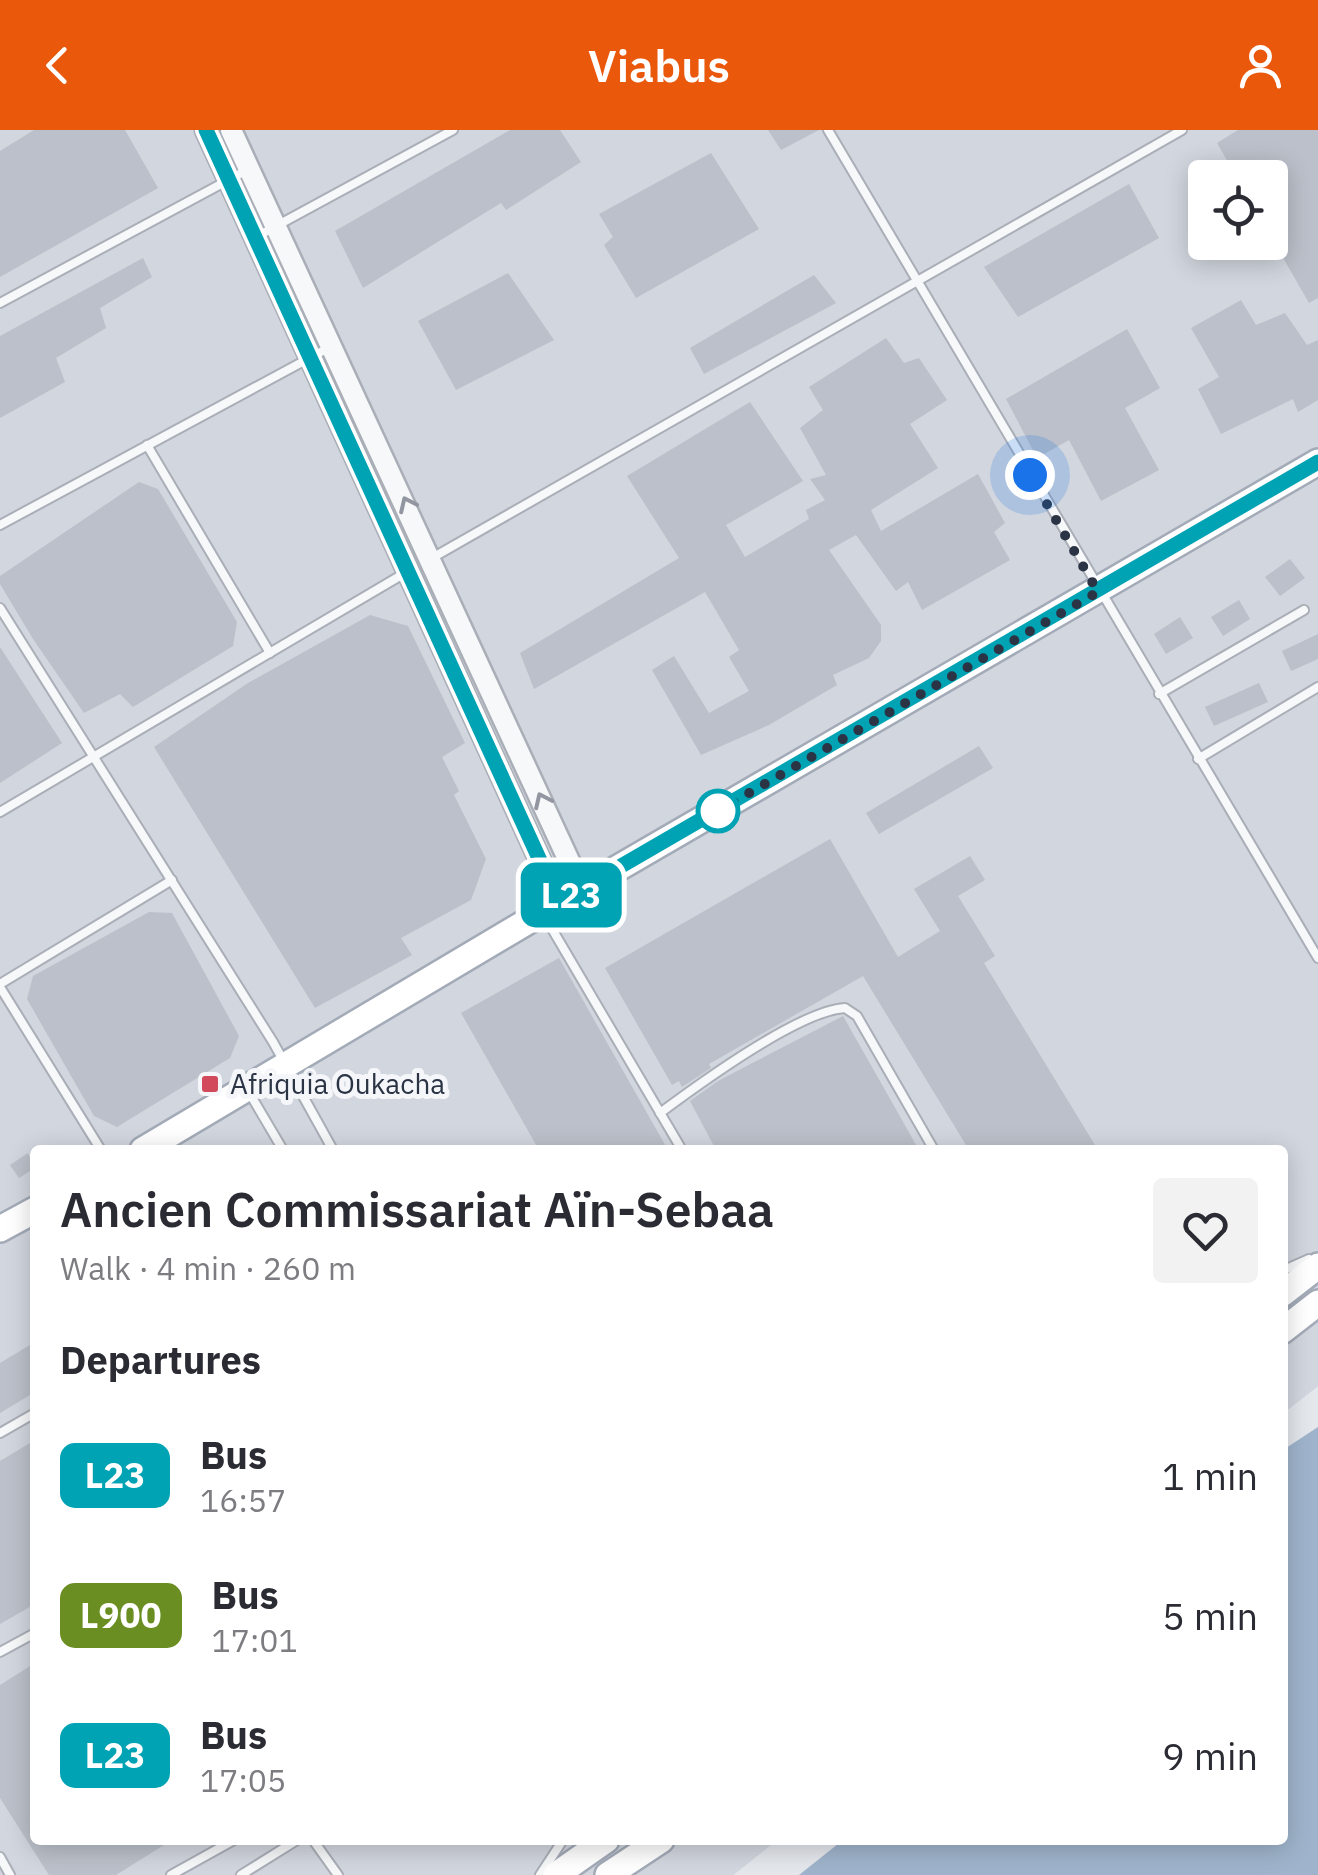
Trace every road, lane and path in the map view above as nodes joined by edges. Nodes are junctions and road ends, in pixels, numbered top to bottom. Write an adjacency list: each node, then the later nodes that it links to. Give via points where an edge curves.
1 (206, 130): 7 (street)
2 (232, 130): 6 (street)
3 (453, 130): 8 (lane)
4 (828, 130): 10 (lane)
5 (1182, 130): 10 (lane)
6 (250, 169): 7 (lane); 8 (street)
7 (230, 180): 9 (street); 11 (lane)
8 (278, 227): 9 (lane); 12 (street)
9 (256, 237): 13 (street)
10 (918, 283): 17 (lane); 19 (lane)
11 (0, 303)
12 (333, 346): 13 (lane); 17 (street, one-way to 12)
13 (310, 356): 14 (lane); 18 (street)
14 (147, 445): 16 (lane); 22 (lane)
15 (1318, 462): 19 (main road)
16 (0, 525)
17 (432, 558): 29 (street, one-way to 17)
18 (409, 570): 22 (lane); 30 (street)
19 (1098, 592): 24 (lane); 29 (main road)
20 (0, 608): 25 (lane)
21 (1304, 610): 24 (lane)
22 (270, 654): 25 (lane)
23 (1318, 687): 26 (lane)
24 (1159, 694): 26 (lane)
25 (95, 757): 27 (lane); 28 (lane)
26 (1198, 758): 31 (lane)
27 (0, 812)
28 (172, 880): 32 (lane); 33 (lane)
29 (582, 889): 30 (main road)
30 (550, 908): 33 (main road); 35 (lane)
31 (1318, 958)
32 (0, 985): 36 (lane)
33 (286, 1066): 34 (main road); 39 (lane)
34 (247, 1089): 37 (main road); 38 (lane)
35 (660, 1114): 40 (lane); 41 (lane, via 817,1014 845,1008 857,1016)
36 (98, 1145)
37 (161, 1145)
38 (280, 1145)
39 (330, 1145)
40 (679, 1145)
41 (931, 1145)
42 (30, 1213): 43 (main road)
43 (0, 1229)
44 (1318, 1256): 46 (lane)
45 (1318, 1266): 47 (main road)
46 (1288, 1268)
47 (1288, 1289)
48 (1318, 1303): 49 (main road)
49 (1288, 1326)
50 (30, 1416): 51 (lane)
51 (0, 1432)
52 (30, 1636): 53 (lane)
53 (0, 1652)
54 (225, 1845): 63 (lane)
55 (289, 1845): 61 (lane)
56 (317, 1845): 66 (lane)
57 (560, 1845): 67 (lane)
58 (599, 1845): 68 (main road)
59 (653, 1845): 69 (main road)
60 (0, 1857): 62 (lane)
61 (258, 1864): 64 (lane); 65 (lane)
62 (10, 1875)
63 (171, 1875)
64 (241, 1875)
65 (264, 1875)
66 (338, 1875)
67 (540, 1875)
68 (556, 1875)
69 (608, 1875)

